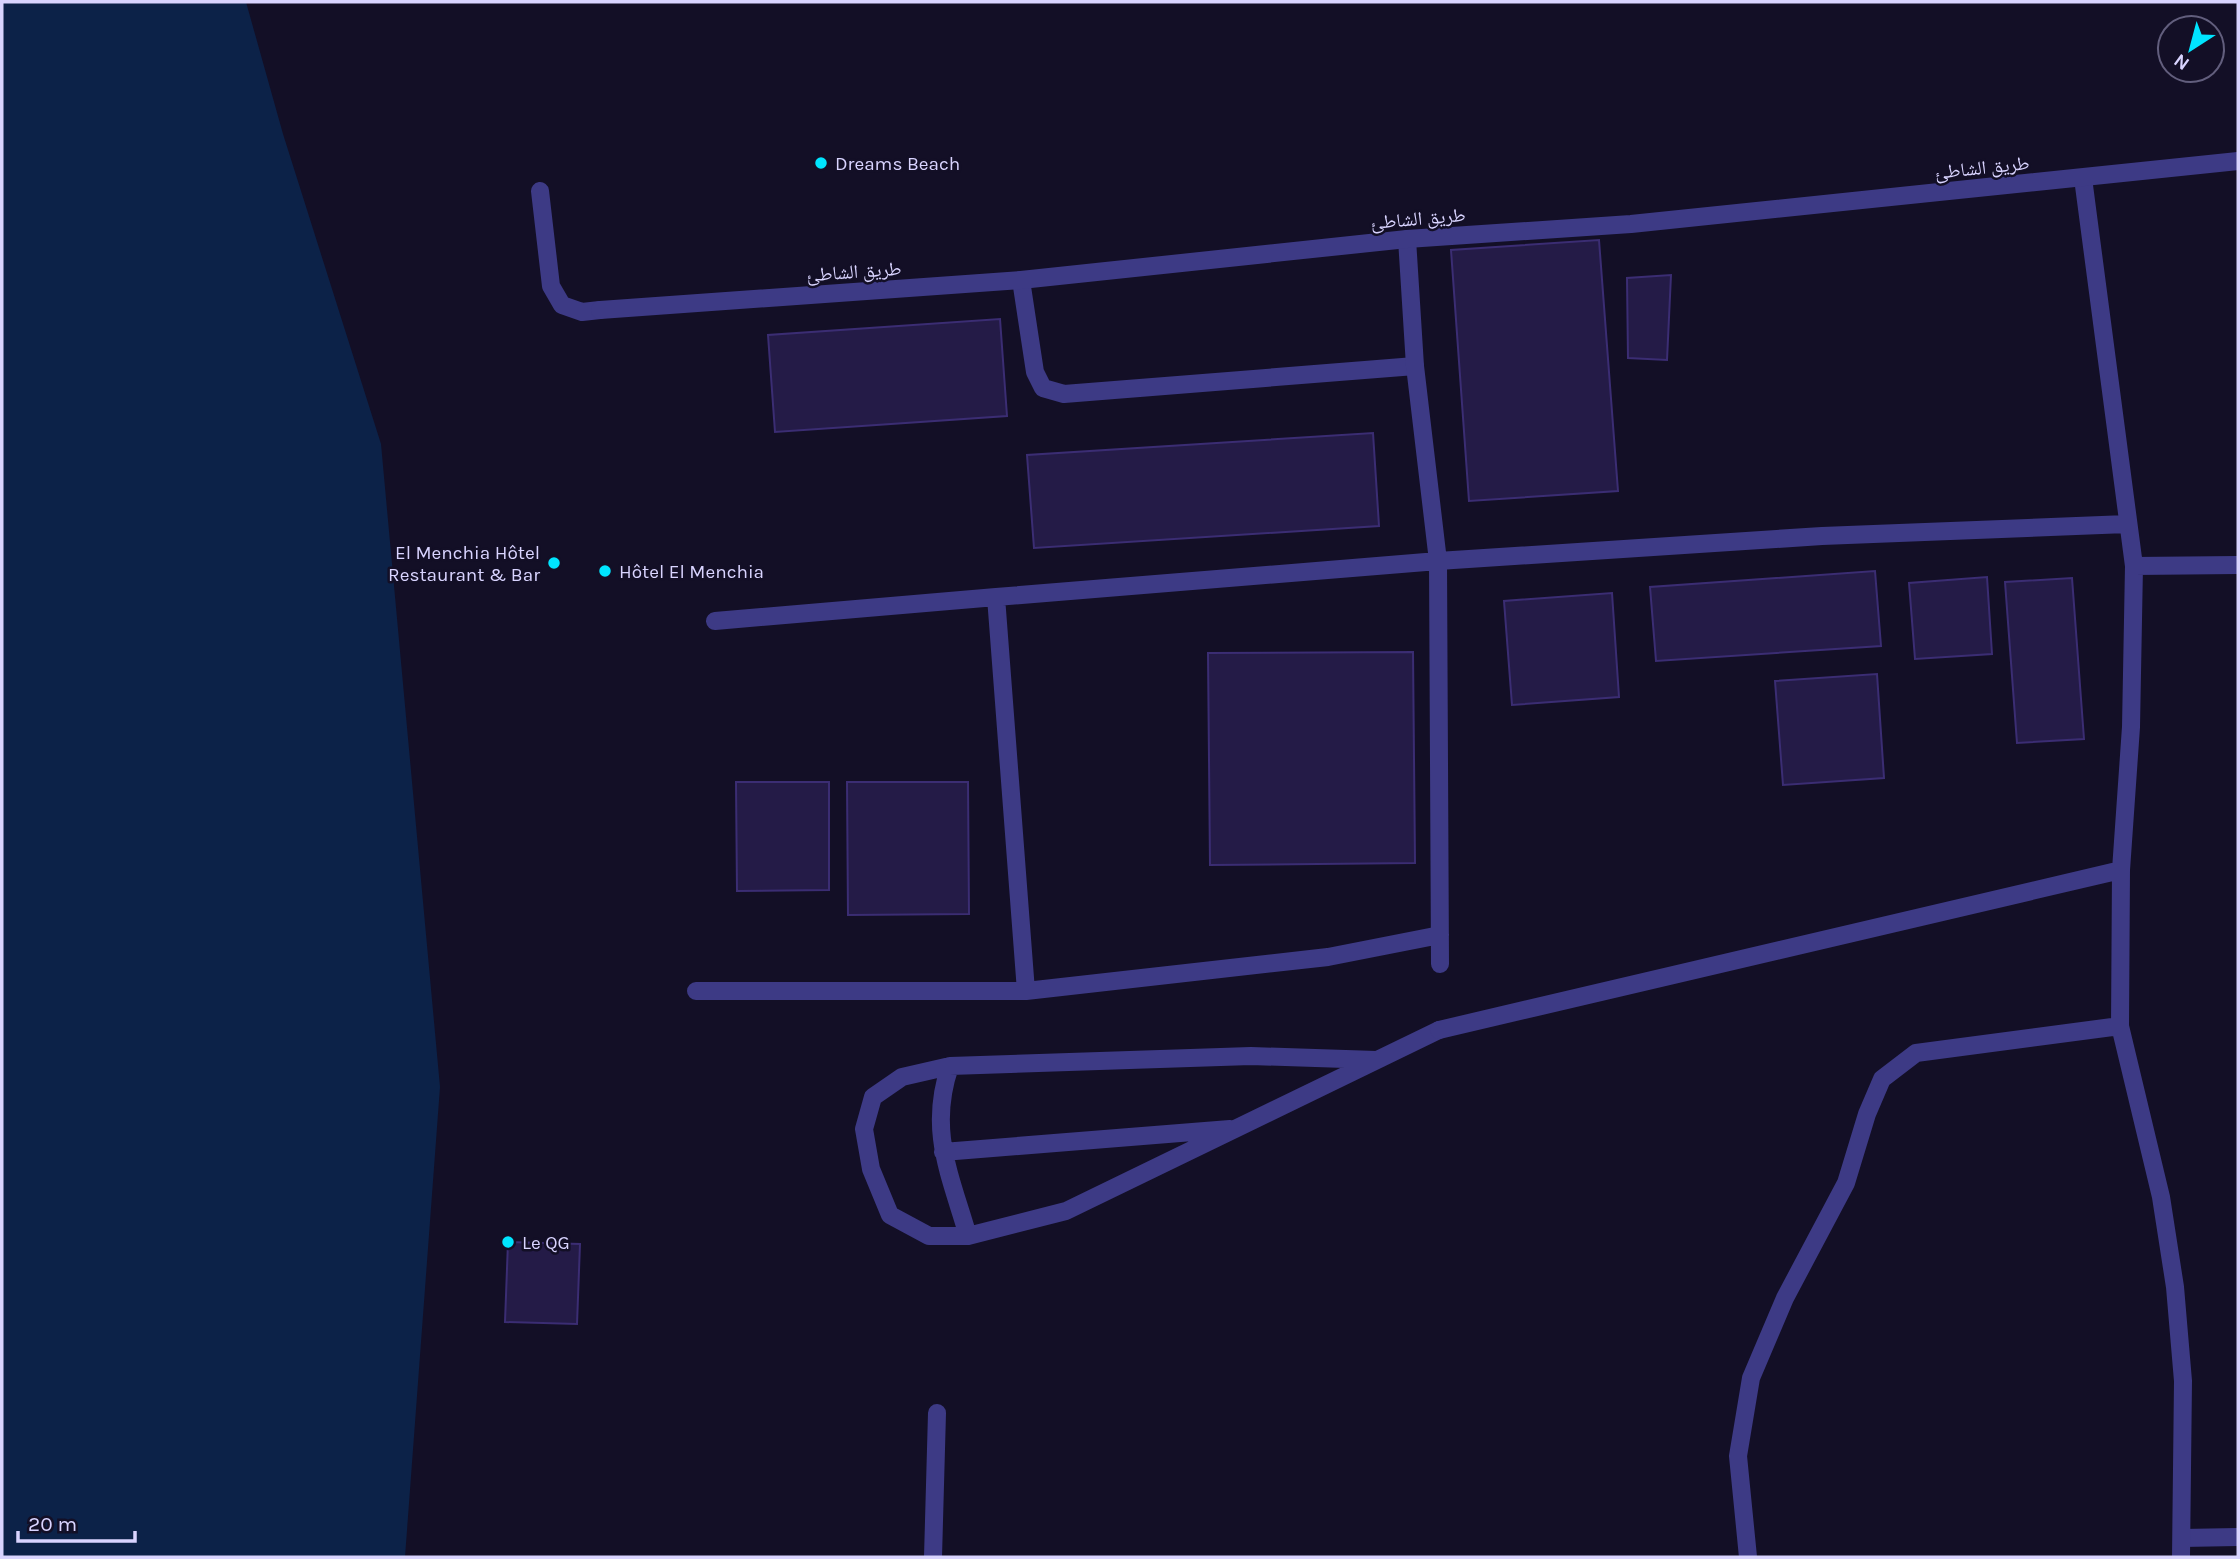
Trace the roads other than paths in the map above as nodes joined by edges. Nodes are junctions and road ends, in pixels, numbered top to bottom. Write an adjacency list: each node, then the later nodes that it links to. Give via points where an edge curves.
1 (2238, 161): 2 (street, طريق الشاطئ)
2 (2083, 178): 4 (street, طريق الشاطئ, via 1631,224); 7 (street)
3 (540, 191): 5 (street, طريق الشاطئ, via 551,286 562,305 582,312)
4 (1407, 239): 5 (street, طريق الشاطئ); 6 (street)
5 (1021, 280): 6 (street, via 1035,372 1043,388 1064,394)
6 (1415, 366): 8 (street)
7 (2127, 524): 8 (street, via 1822,536); 10 (street)
8 (1438, 561): 11 (street); 14 (street)
9 (2238, 565): 10 (street)
10 (2134, 566): 13 (street, via 2131,727)
11 (996, 597): 12 (street); 17 (street)
12 (715, 621)
13 (2121, 870): 18 (street); 19 (street, via 1439,1030)
14 (1440, 934): 15 (street); 17 (street, via 1328,957)
15 (1440, 964)
16 (696, 991): 17 (street)
17 (1026, 992)
18 (2120, 1026): 26 (street, via 2161,1197 2175,1287 2183,1381); 28 (street, via 1916,1053 1882,1079 1846,1183 1785,1298 1751,1378 1738,1456)
19 (1380, 1060): 20 (street, via 1251,1056); 21 (street)
20 (950, 1066): 22 (street, via 939,1119); 23 (street, via 902,1077 873,1097 864,1129 871,1169 890,1215 929,1236)
21 (1240, 1128): 22 (street); 23 (street, via 1066,1211)
22 (943, 1152): 23 (street)
23 (968, 1236)
24 (937, 1413): 27 (street)
25 (2238, 1537): 26 (street)
26 (2182, 1538): 29 (street)
27 (933, 1557)
28 (1748, 1557)
29 (2181, 1557)

